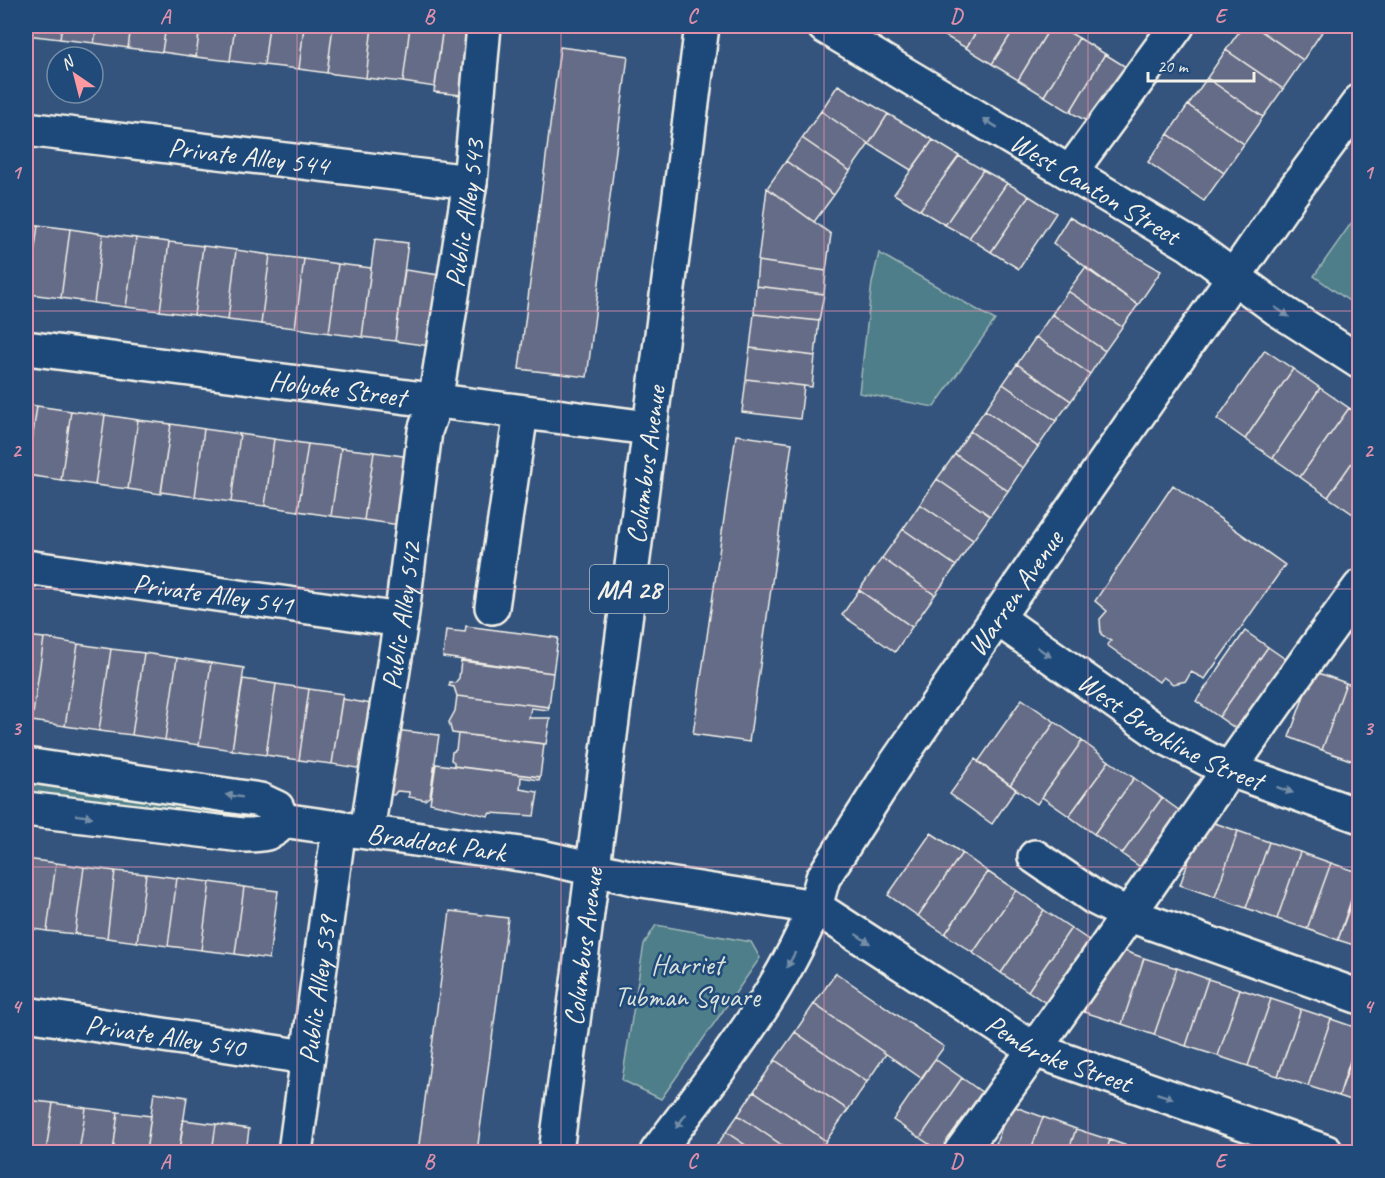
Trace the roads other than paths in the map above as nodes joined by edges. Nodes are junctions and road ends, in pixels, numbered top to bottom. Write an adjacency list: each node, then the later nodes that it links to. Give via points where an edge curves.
1 (484, 26): 8 (street, Public Alley 543)
2 (702, 26): 14 (street, Columbus Avenue / MA 28)
3 (824, 26): 7 (street, West Canton Street, one-way to 3)
4 (1177, 26): 7 (street)
5 (1359, 101): 9 (street, Warren Avenue)
6 (26, 129): 8 (street, Private Alley 544)
7 (1071, 171): 9 (street, West Canton Street)
8 (470, 182): 12 (street, Public Alley 543)
9 (1236, 276): 11 (street, West Canton Street, one-way to 11, via 1276,308); 18 (street, Warren Avenue)
10 (26, 348): 12 (street, Holyoke Street)
11 (1359, 362)
12 (435, 402): 13 (street, Holyoke Street); 19 (street, Public Alley 542, via 425,431)
13 (520, 413): 14 (street, Holyoke Street); 17 (street)
14 (650, 428): 27 (street, Columbus Avenue / MA 28)
15 (26, 567): 19 (street, Private Alley 541)
16 (1357, 596): 21 (street)
17 (492, 607)
18 (997, 618): 21 (street, West Brookline Street, one-way to 21, via 1165,737); 28 (street, Warren Avenue, via 834,858)
19 (401, 620): 25 (street, Public Alley 542)
20 (26, 765): 24 (street, one-way to 20, via 277,808 260,800)
21 (1227, 769): 23 (street, West Brookline Street, one-way to 23); 29 (street)
22 (26, 809): 24 (street, one-way to 24, via 242,835 276,830)
23 (1359, 816)
24 (282, 820): 25 (street, Braddock Park)
25 (353, 829): 27 (street, Braddock Park); 33 (street, Public Alley 539)
26 (1035, 857): 29 (street, via 1095,898)
27 (591, 866): 28 (street, via 642,880); 35 (street, Columbus Avenue / MA 28)
28 (814, 907): 32 (street, Pembroke Street, one-way to 32); 36 (street, Warren Avenue, one-way to 36, via 772,995)
29 (1127, 914): 30 (street); 32 (street)
30 (1359, 997)
31 (26, 1014): 33 (street, Private Alley 540)
32 (1035, 1050): 37 (street); 38 (street, Pembroke Street, one-way to 38)
33 (306, 1057): 34 (street, Public Alley 539)
34 (295, 1152)
35 (556, 1152)
36 (657, 1152)
37 (961, 1152)
38 (1326, 1152)

